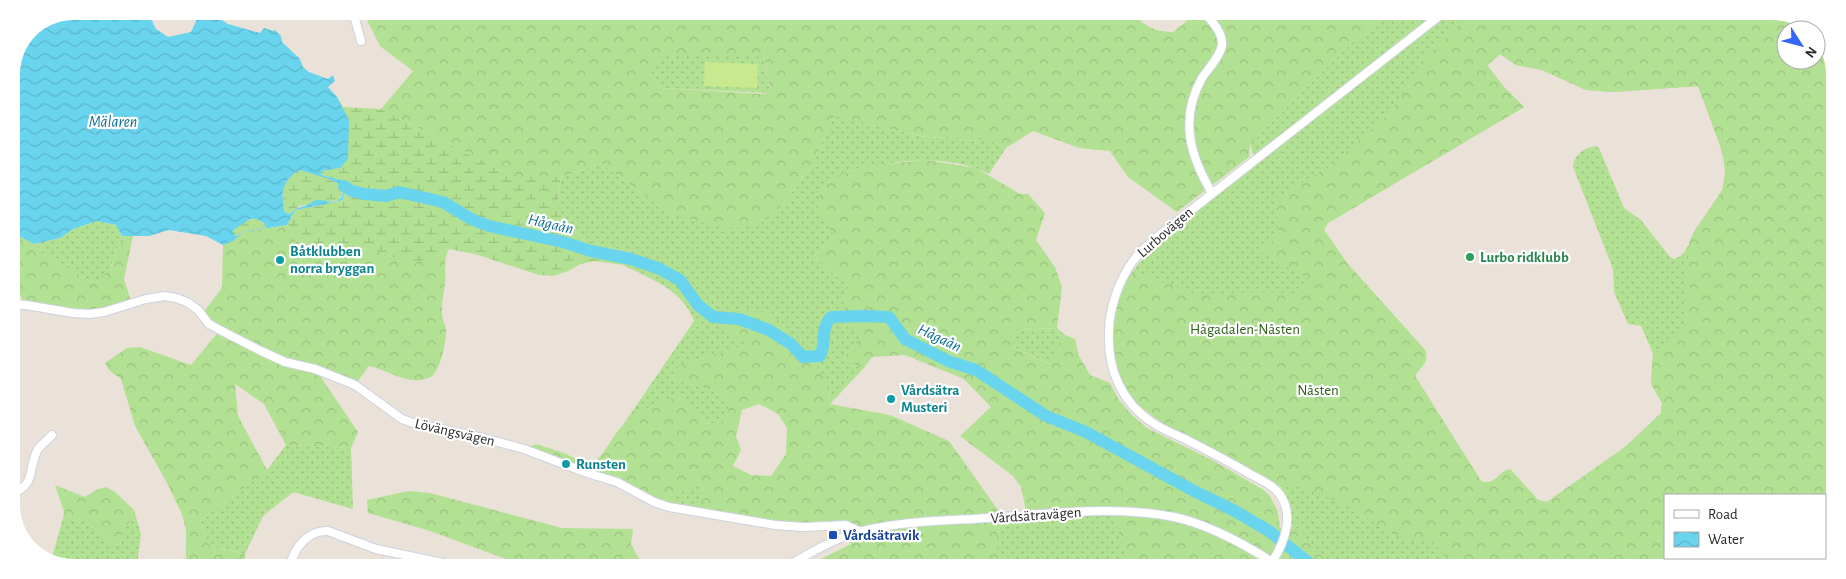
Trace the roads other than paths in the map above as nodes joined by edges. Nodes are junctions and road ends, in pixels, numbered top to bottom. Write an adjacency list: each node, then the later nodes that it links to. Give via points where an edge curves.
1 (355, 20): 4 (street)
2 (1211, 20): 5 (street, via 1220,32 1222,46 1194,98 1189,138 1200,174)
3 (1434, 20): 5 (street, Lurbovägen)
4 (361, 41)
5 (1212, 193): 14 (street, Lurbovägen, via 1131,262 1122,279 1109,322 1110,360 1125,396 1154,424 1218,456 1277,491 1287,517 1286,532)
6 (20, 305): 9 (street, Lövängsvägen, via 90,314 146,299 176,298 187,302 209,324 220,330 285,362 315,369 355,385 402,419 413,423 524,449 617,482 669,507 804,527 846,525)
7 (52, 434): 8 (street, via 38,450 29,482)
8 (20, 491)
9 (861, 532): 12 (street, Vårdsätravägen, via 848,535); 13 (street, Vårdsätravägen, via 937,521 1082,511 1146,512 1176,518 1227,536)
10 (292, 559): 11 (street, via 301,544 312,534 322,531 376,550)
11 (422, 559)
12 (802, 559)
13 (1267, 559)
14 (1274, 559)

